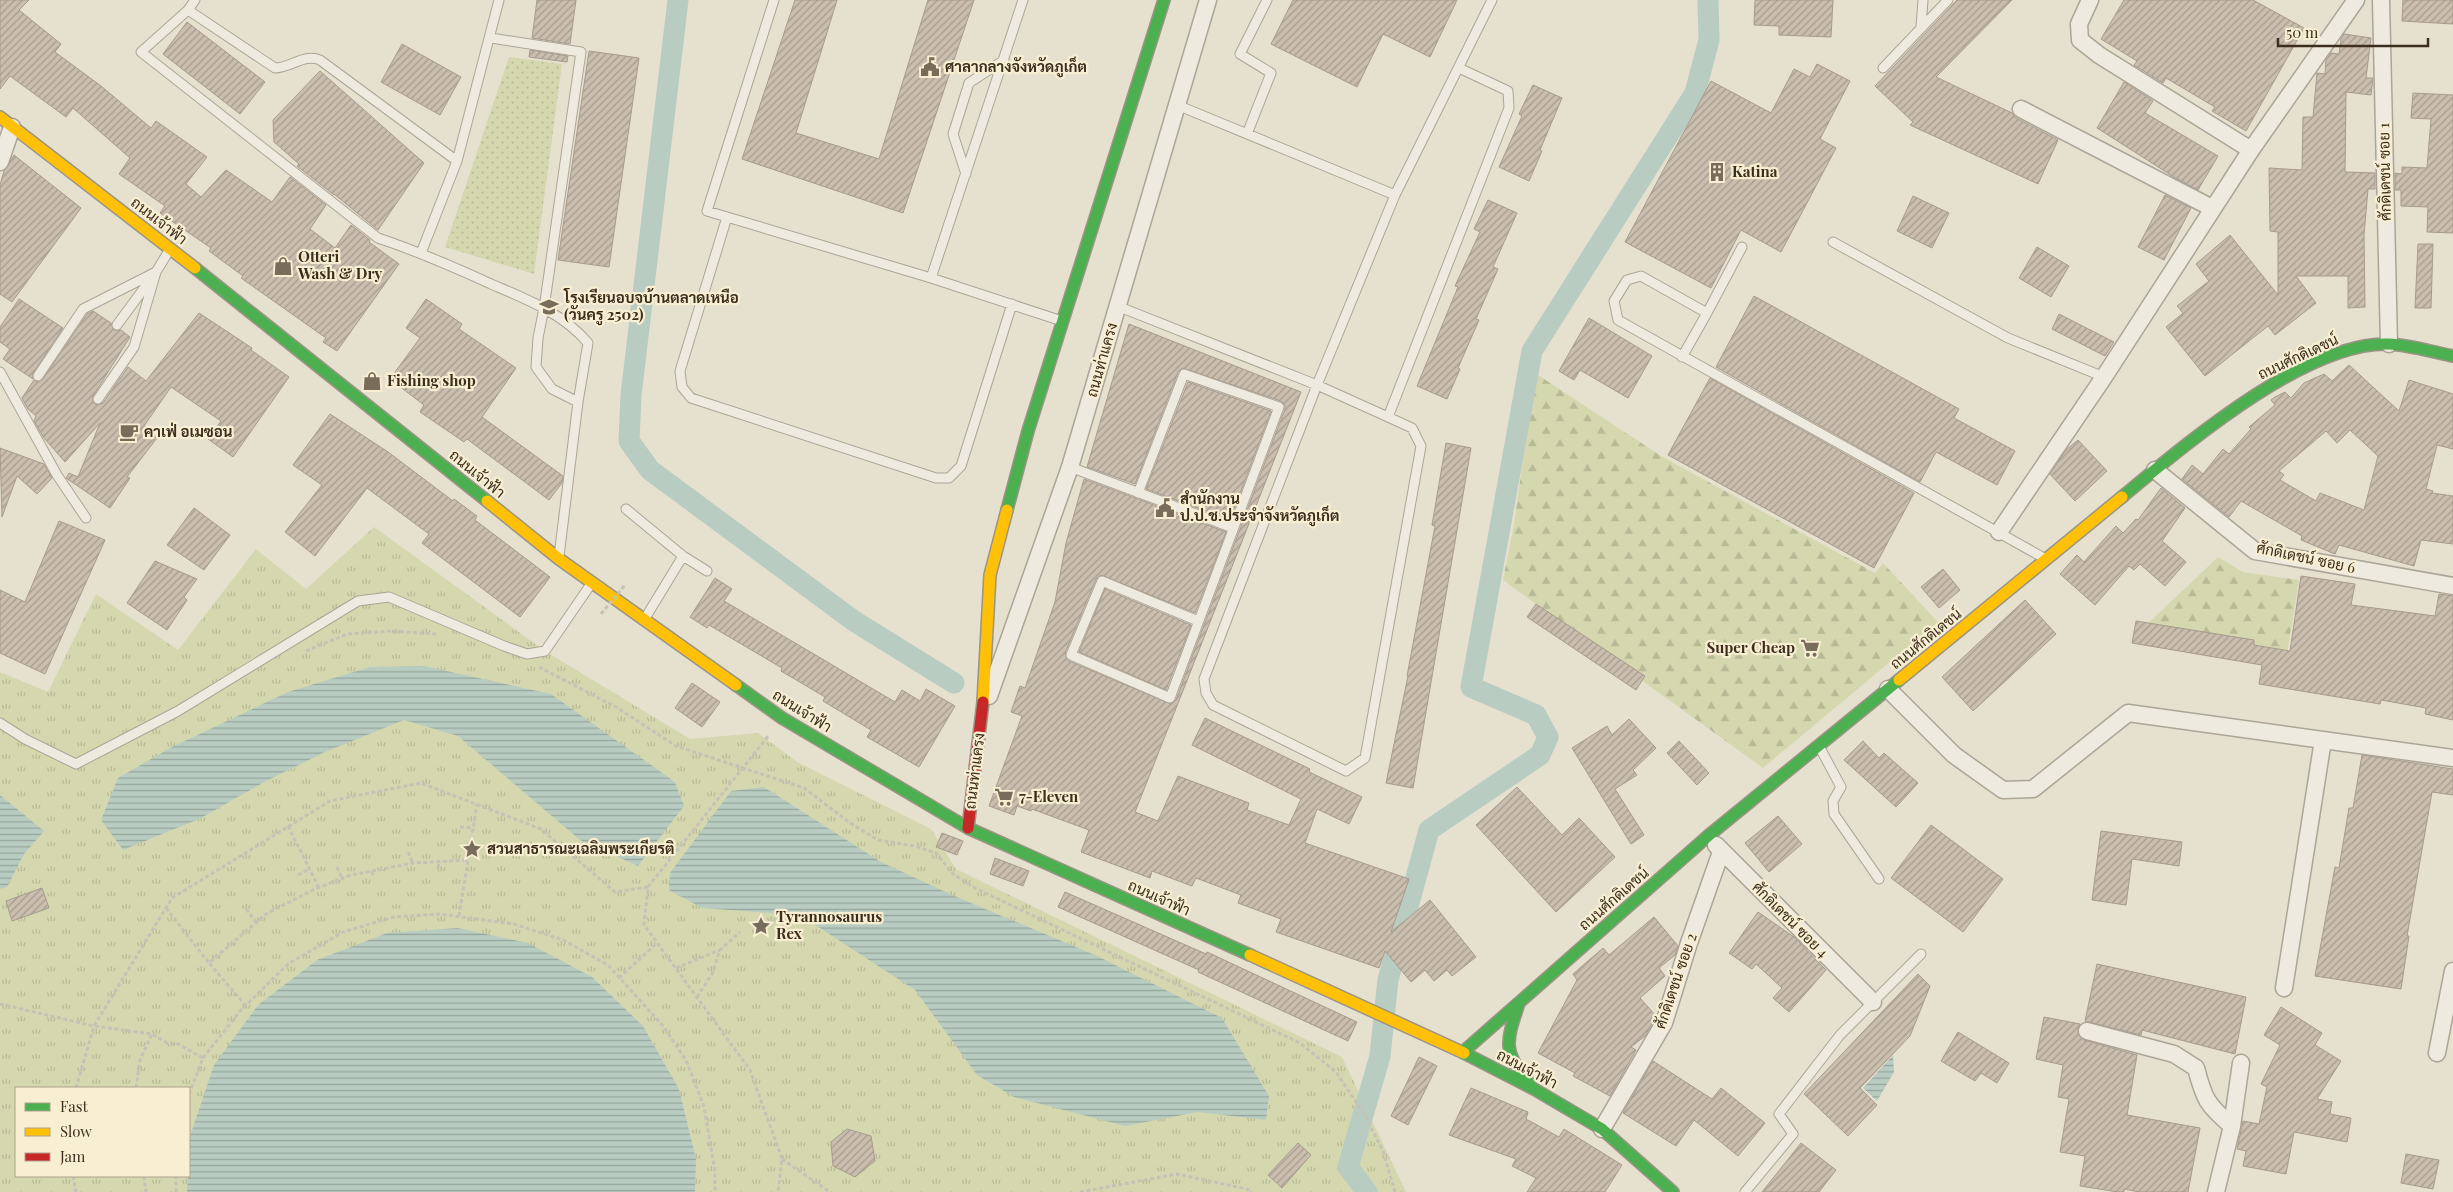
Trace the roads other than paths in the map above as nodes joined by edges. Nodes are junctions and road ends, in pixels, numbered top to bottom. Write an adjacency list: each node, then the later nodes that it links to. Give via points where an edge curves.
1 (196, 0): 14 (lane)
2 (499, 0): 16 (lane)
3 (774, 0): 30 (lane, via 707,211)
4 (1023, 0): 17 (lane)
5 (1208, 0): 20 (street, ถนนท่าแครง)
6 (1267, 0): 23 (lane, via 1240,54 1271,73)
7 (1492, 0): 18 (lane)
8 (1923, 0): 15 (lane)
9 (1948, 0): 15 (lane)
10 (2090, 0): 24 (street, via 2079,24 2080,40)
11 (2356, 0): 24 (street)
12 (2381, 0): 43 (street, ศักดิเดชน์ ซอย 1)
13 (1161, 1): 41 (main road, ถนนท่าแครง)
14 (188, 10): 25 (lane, via 275,68 285,68 313,57 320,60); 34 (lane, via 141,52 378,238)
15 (1921, 27): 19 (lane)
16 (491, 38): 25 (lane); 39 (lane, via 580,52)
17 (1004, 59): 27 (lane); 27 (lane, via 969,83 953,134)
18 (1459, 68): 28 (lane); 52 (lane, via 1508,91 1509,108)
19 (1883, 68)
20 (1177, 106): 23 (lane); 38 (street, ถนนท่าแครง)
21 (2021, 109): 29 (street)
22 (6, 122): 26 (street); 33 (main road, ถนนเจ้าฟ้า)
23 (1246, 134): 28 (lane)
24 (2251, 150): 29 (street)
25 (457, 161): 34 (lane)
26 (0, 162)
27 (966, 174): 36 (lane)
28 (1395, 195): 49 (lane)
29 (2212, 208): 48 (street)
30 (727, 217): 36 (lane); 37 (lane, via 680,371 682,388 692,398 936,478 949,478 962,466)
31 (1833, 242): 48 (lane, via 2008,338)
32 (1742, 247): 40 (lane)
33 (170, 248): 35 (lane); 61 (main road, ถนนเจ้าฟ้า)
34 (421, 253): 39 (lane)
35 (156, 272): 42 (lane); 47 (lane, via 83,309); 50 (lane, via 134,347)
36 (931, 278): 37 (lane)
37 (1012, 304): 41 (lane)
38 (1117, 306): 49 (lane); 53 (street, ถนนท่าแครง)
39 (544, 308): 51 (lane, via 536,367 552,389); 51 (lane, via 579,331 588,343)
40 (1707, 312): 45 (lane); 45 (lane, via 1641,276 1628,280 1614,301 1618,320)
41 (1064, 322): 69 (main road, ถนนท่าแครง, via 1028,431 990,575)
42 (117, 324)
43 (2389, 344): 44 (main road, ถนนศักดิเดชน์); 54 (main road, ถนนศักดิเดชน์, via 2332,355 2268,385)
44 (2453, 356)
45 (1682, 357): 59 (lane)
46 (0, 372): 57 (lane, via 57,476)
47 (38, 376)
48 (2104, 377): 59 (street)
49 (1317, 385): 52 (lane); 52 (lane, via 1204,679 1206,693 1213,705 1346,771 1365,758 1421,446 1412,428)
50 (98, 399)
51 (578, 402): 61 (lane)
52 (1388, 417)
53 (1070, 467): 55 (lane); 69 (street, ถนนท่าแครง)
54 (2155, 470): 62 (main road, ถนนศักดิเดชน์); 65 (street, ศักดิเดชน์ ซอย 6, via 2255,550)
55 (1138, 493): 58 (lane); 58 (lane, via 1184,374 1279,407)
56 (626, 509): 60 (lane)
57 (86, 518)
58 (1233, 528): 67 (lane)
59 (1999, 532): 62 (lane)
60 (683, 556): 63 (lane); 66 (lane)
61 (559, 559): 64 (main road, ถนนเจ้าฟ้า)
62 (2047, 559): 68 (main road, ถนนศักดิเดชน์)
63 (707, 571)
64 (591, 583): 66 (main road, ถนนเจ้าฟ้า); 70 (lane, via 544,651 527,654 389,597 358,601 178,711 76,764)
65 (2453, 586)
66 (644, 620): 74 (main road, ถนนเจ้าฟ้า, via 782,718)
67 (1198, 621): 67 (lane, via 1170,698 1071,655 1102,581)
68 (1888, 689): 71 (street, via 1954,754 2003,790 2033,789 2128,713); 72 (main road, ถนนศักดิเดชน์)
69 (982, 715): 74 (main road, ถนนท่าแครง)
70 (0, 723)
71 (2323, 740): 73 (street); 80 (street)
72 (1819, 746): 75 (main road, ถนนศักดิเดชน์); 77 (lane, via 1842,787 1833,801 1834,814)
73 (2453, 758)
74 (968, 828): 84 (main road, ถนนเจ้าฟ้า)
75 (1708, 836): 76 (street, ศักดิเดชน์ ซอย 4); 81 (main road, ถนนศักดิเดชน์)
76 (1721, 852): 82 (street, ศักดิเดชน์ ซอย 4); 89 (street, ศักดิเดชน์ ซอย 2, via 1664,1023)
77 (1879, 880)
78 (1921, 954): 82 (lane)
79 (2453, 971): 85 (street)
80 (2284, 988)
81 (1520, 1002): 84 (main road, ถนนศักดิเดชน์); 87 (main road, via 1510,1030 1509,1050 1512,1062)
82 (1873, 1002): 91 (lane, via 1840,1035 1779,1114 1793,1134)
83 (2087, 1031): 88 (street, via 2174,1054 2196,1068 2210,1108)
84 (1463, 1052): 87 (main road, ถนนเจ้าฟ้า)
85 (2437, 1053)
86 (2241, 1063): 88 (street)
87 (1534, 1089): 89 (main road, ถนนเจ้าฟ้า)
88 (2232, 1126): 92 (street)
89 (1602, 1129): 90 (main road, ถนนเจ้าฟ้า)
90 (1673, 1192)
91 (1745, 1192)
92 (2216, 1192)

